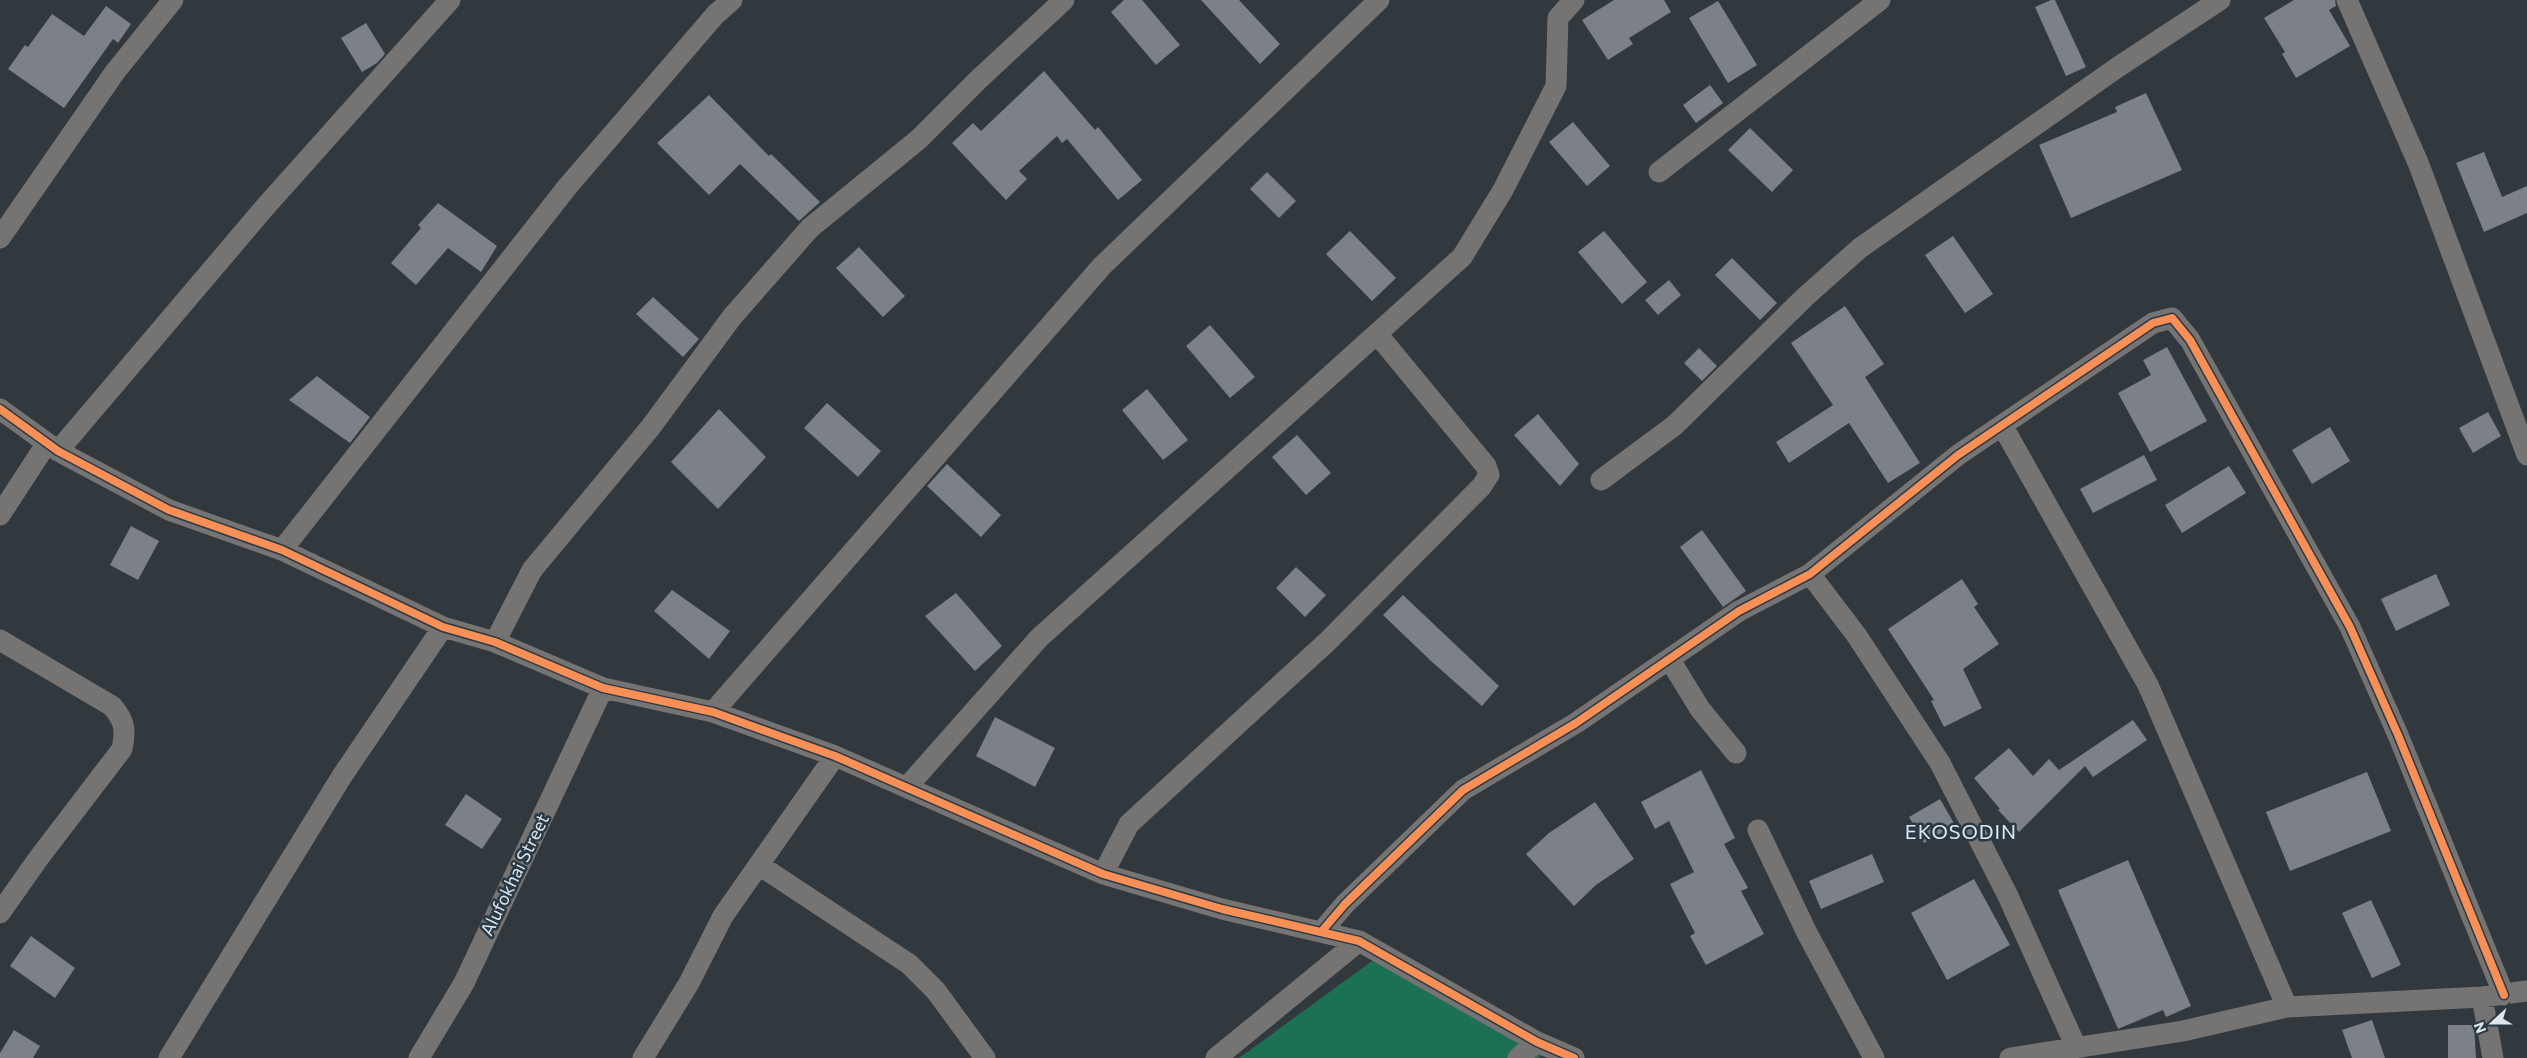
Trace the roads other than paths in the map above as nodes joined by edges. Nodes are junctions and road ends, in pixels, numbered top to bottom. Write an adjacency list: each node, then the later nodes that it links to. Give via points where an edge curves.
1 (174, 0): 11 (street, via 116,72)
2 (450, 0): 15 (street)
3 (732, 0): 19 (street, via 716,14 568,186)
4 (1064, 0): 23 (street, via 918,139 810,228 732,317 650,428 532,570)
5 (1379, 0): 26 (street, via 1102,266)
6 (1574, 0): 12 (street, via 1558,18 1556,86 1503,190 1462,257)
7 (1880, 0): 10 (street)
8 (2220, 0): 17 (street, via 2118,67 1860,248 1675,425)
9 (2347, 0): 16 (street, via 2419,165)
10 (1659, 172)
11 (0, 238)
12 (1378, 335): 29 (street, via 1039,638); 32 (street, via 1486,466 1489,475 1328,641 1129,824)
13 (0, 410): 15 (street)
14 (2002, 425): 20 (street, via 1958,455); 37 (street, via 2153,322 2172,318 2190,340 2350,627); 39 (street, via 2148,685)
15 (53, 447): 18 (street); 19 (street, via 170,510)
16 (2527, 455)
17 (1601, 480)
18 (0, 515)
19 (282, 550): 21 (street)
20 (1810, 574): 24 (street, via 1739,611); 41 (street, via 1857,636 1940,763 2008,896)
21 (443, 627): 23 (street); 42 (street, via 342,776)
22 (0, 640): 33 (street, via 112,706 122,718 126,731 122,749)
23 (495, 642): 25 (street)
24 (1670, 660): 27 (street, via 1700,710); 34 (street, via 1576,723 1463,790)
25 (603, 688): 26 (street); 43 (street, Alufokhai Street, via 464,983)
26 (713, 712): 28 (street)
27 (1736, 753)
28 (835, 756): 29 (street); 31 (street)
29 (907, 787): 32 (street)
30 (1758, 830): 49 (street, via 1807,933)
31 (759, 865): 44 (street, via 723,916 690,982); 45 (street, via 909,964 936,992)
32 (1104, 874): 34 (street, via 1222,909)
33 (0, 913)
34 (1322, 930): 35 (street)
35 (1358, 940): 40 (street); 46 (street)
36 (2527, 991): 37 (street)
37 (2504, 995): 38 (street)
38 (2482, 997): 39 (street); 51 (street)
39 (2287, 1007): 41 (street, via 2183,1031)
40 (1537, 1042): 47 (street); 48 (street)
41 (2076, 1047): 50 (street)
42 (169, 1058)
43 (419, 1058)
44 (643, 1058)
45 (985, 1058)
46 (1216, 1058)
47 (1518, 1058)
48 (1574, 1058)
49 (1874, 1058)
50 (2010, 1058)
51 (2493, 1058)

